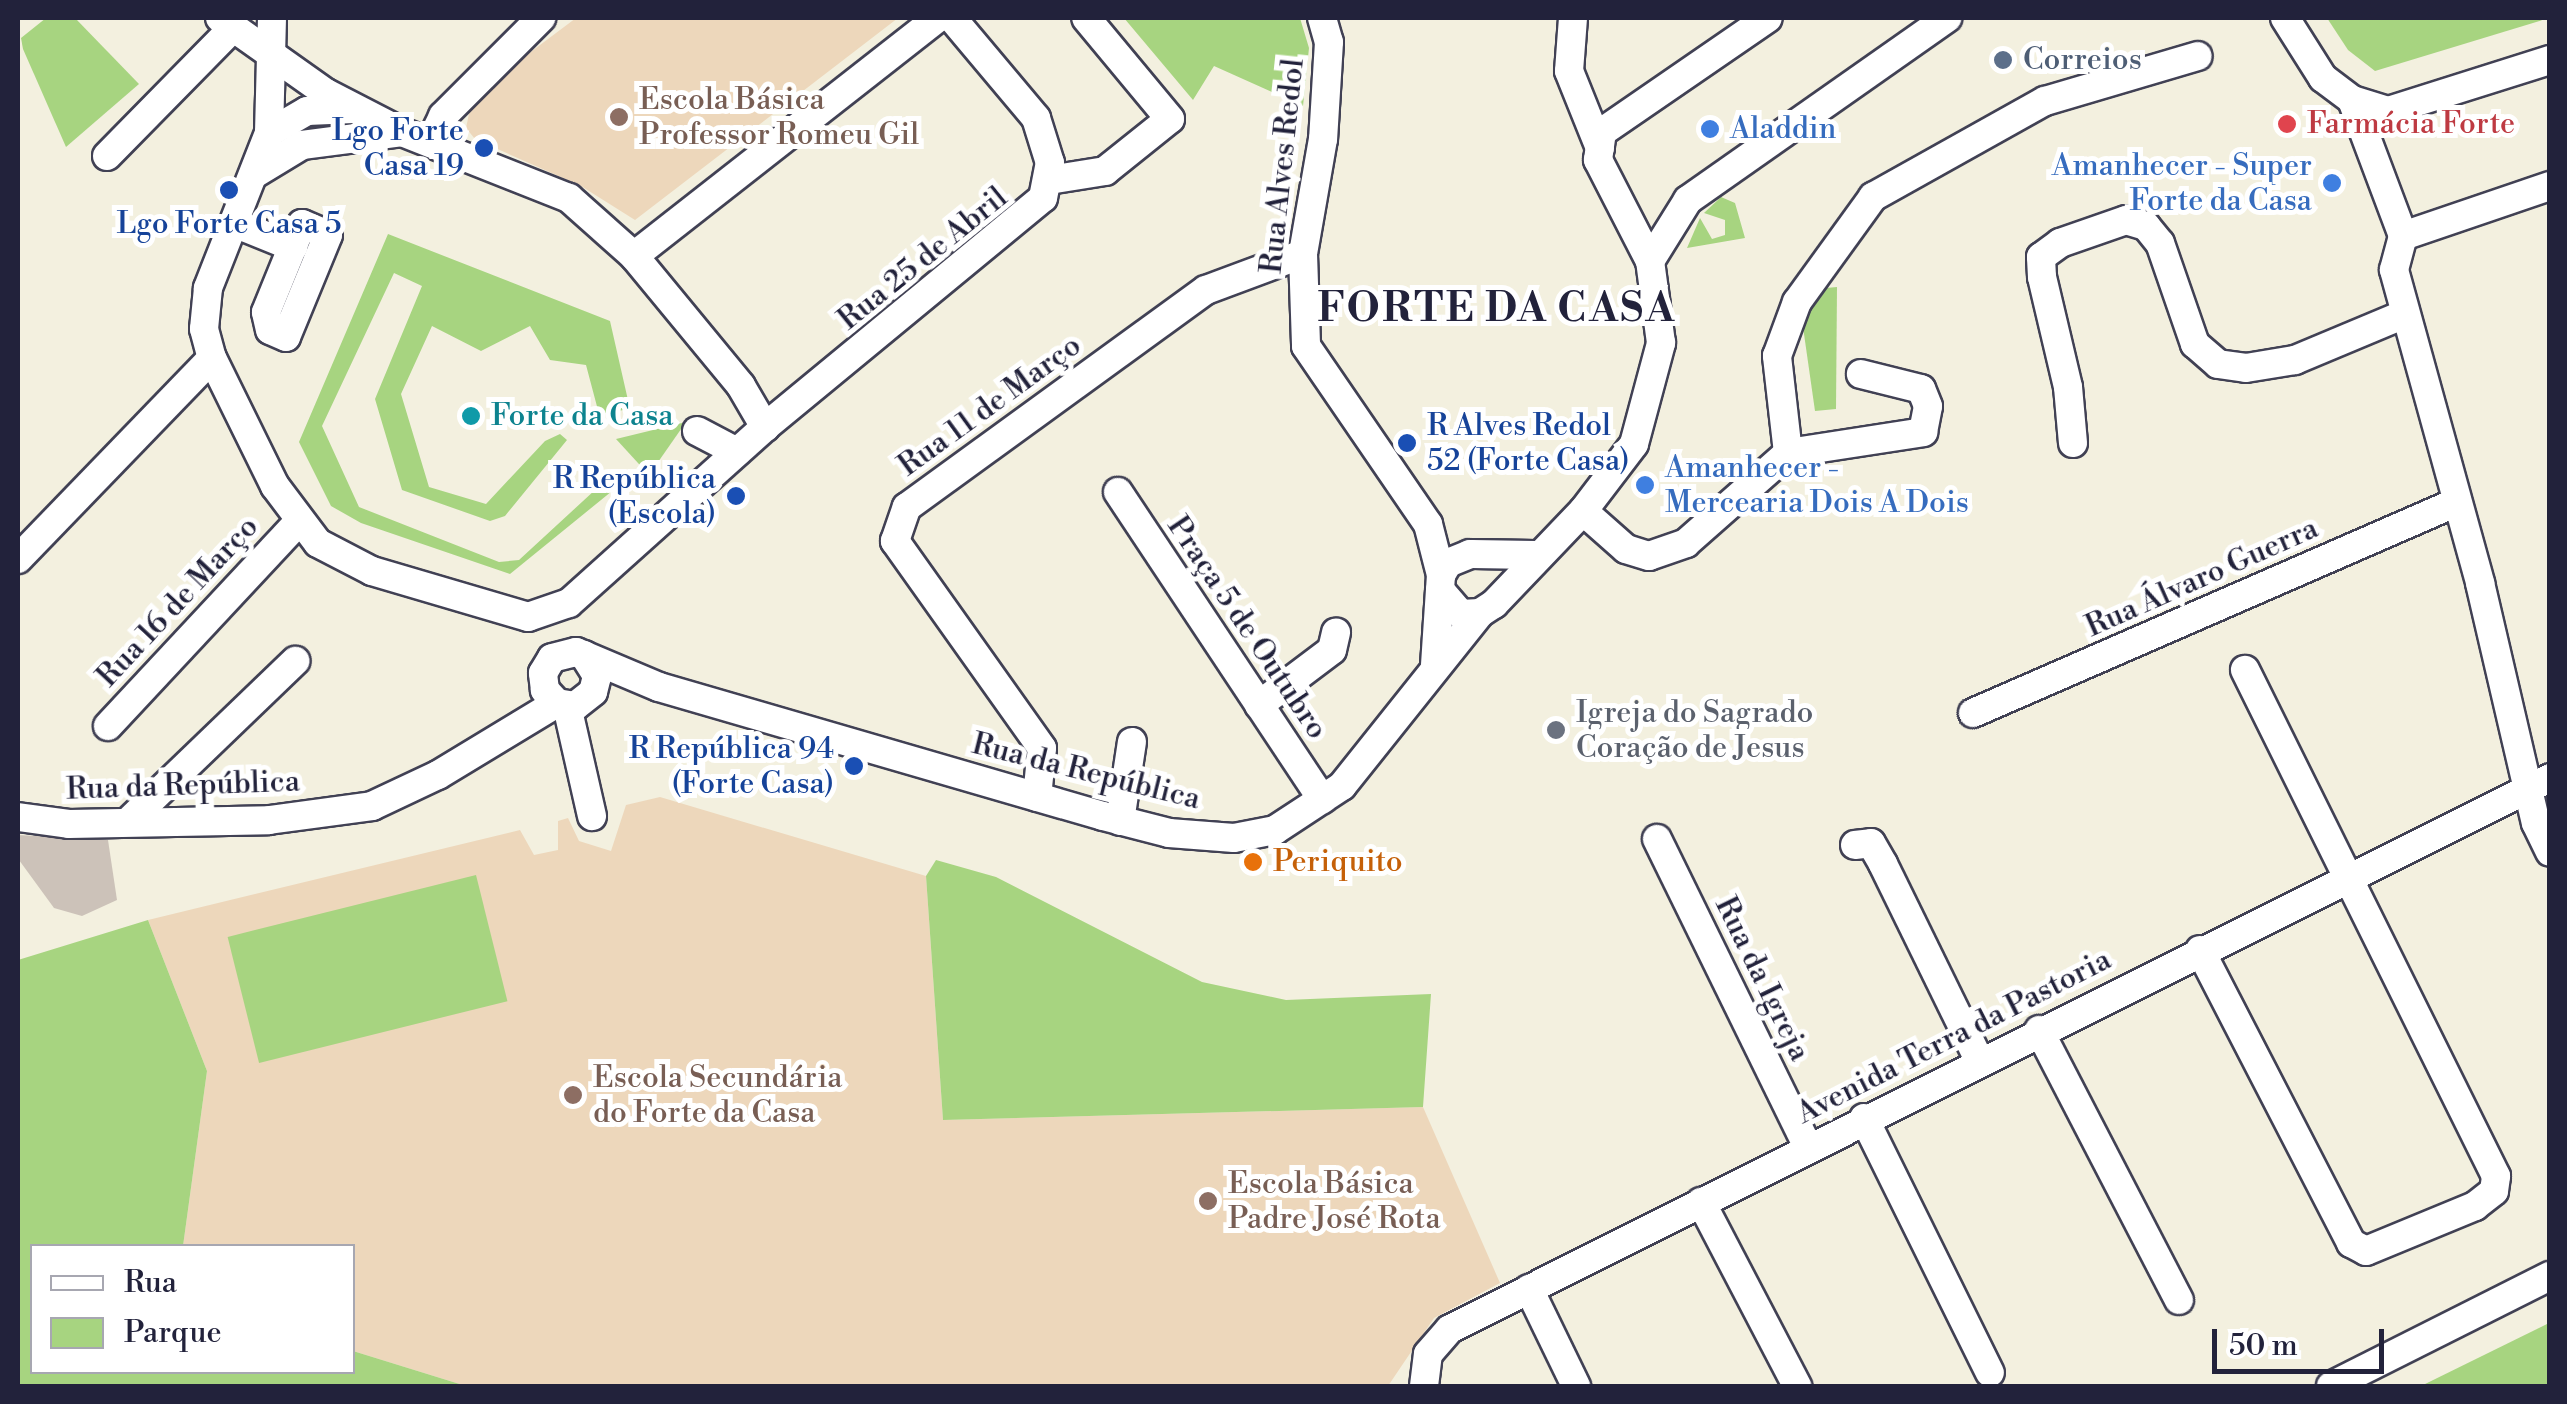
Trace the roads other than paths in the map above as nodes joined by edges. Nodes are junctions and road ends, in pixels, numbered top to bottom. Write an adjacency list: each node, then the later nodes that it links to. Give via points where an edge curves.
1 (272, 18): 12 (street)
2 (541, 18): 19 (street, via 443,116)
3 (938, 18): 29 (street)
4 (952, 18): 23 (street, Rua 25 de Abril, via 1036,118 1047,142)
5 (1086, 18): 23 (street, via 1170,119 1105,171)
6 (1322, 18): 28 (street, Rua Alves Redol, via 1329,42 1323,140)
7 (1573, 18): 20 (street, Rua da República, via 1569,71)
8 (1768, 18): 20 (street, via 1602,132)
9 (1947, 18): 30 (street, via 1688,200)
10 (2285, 18): 15 (street, via 2322,78)
11 (226, 24): 12 (street); 21 (street)
12 (273, 52): 16 (street); 18 (street)
13 (2198, 56): 38 (street, via 2045,100 1873,197 1797,302 1777,356)
14 (2550, 60): 15 (street, via 2388,111)
15 (2352, 100): 26 (street)
16 (359, 110): 17 (street); 18 (street, via 307,110)
17 (402, 132): 19 (street); 22 (street, via 302,145)
18 (269, 133): 22 (street)
19 (431, 141): 29 (street, via 569,198)
20 (1600, 148): 30 (street, Rua da República, via 1598,160)
21 (107, 156)
22 (256, 174): 25 (street)
23 (1050, 180): 34 (street, Rua 25 de Abril, via 1032,213)
24 (2550, 186): 26 (street)
25 (234, 223): 27 (street); 32 (street, via 204,308)
26 (2403, 236): 31 (street, via 2394,270)
27 (293, 247)
28 (1303, 254): 43 (street, Rua Alves Redol, via 1306,346); 62 (street, Rua 11 de Março, via 1206,290 906,506 895,541 1042,748)
29 (634, 256): 34 (street, via 741,386)
30 (1650, 261): 41 (street, Rua da República, via 1661,344 1643,411 1634,444)
31 (2408, 327): 36 (street, via 2295,360 2246,368 2218,364 2195,344 2160,243 2146,226 2126,220 2060,243 2041,257); 40 (street)
32 (212, 358): 42 (street); 46 (street)
33 (1861, 374): 38 (street, via 1921,388 1928,406 1923,432)
34 (765, 426): 37 (street, Rua 25 de Abril)
35 (698, 431): 37 (street)
36 (2073, 443)
37 (737, 452): 48 (street, Rua 25 de Abril)
38 (1788, 454): 41 (street, via 1686,543 1648,556 1597,530)
39 (1118, 492): 57 (street, Praça 5 de Outubro)
40 (2457, 502): 58 (street, Rua Álvaro Guerra); 61 (street)
41 (1582, 511): 45 (street, Rua da República)
42 (297, 523): 50 (street, via 339,558); 59 (street, Rua 16 de Março)
43 (1428, 524): 44 (street, Rua Alves Redol); 47 (street, Rua Alves Redol)
44 (1475, 555): 45 (street); 47 (street, via 1448,563); 49 (street, via 1501,576)
45 (1536, 555): 49 (street, Rua da República)
46 (18, 560)
47 (1440, 582): 49 (street, via 1461,614); 53 (street)
48 (570, 603): 50 (street); 55 (street)
49 (1487, 608): 53 (street, Rua da República)
50 (528, 617): 55 (street)
51 (1336, 632): 57 (street, via 1332,650)
52 (295, 662): 66 (street)
53 (1435, 664): 63 (street, Rua da República, via 1366,757)
54 (2246, 670): 71 (street)
55 (562, 676): 56 (street); 56 (street, Rua da República, via 593,692); 64 (street); 66 (street, Rua da República, via 511,729 372,806 268,820)
56 (659, 687): 62 (street, Rua da República)
57 (1259, 705): 63 (street, Praça 5 de Outubro)
58 (1974, 713)
59 (108, 726)
60 (1132, 742): 67 (street)
61 (2538, 782): 70 (street); 71 (street, Avenida Terra da Pastoria)
62 (1037, 797): 67 (street, Rua da República)
63 (1322, 799): 67 (street, Rua da República, via 1275,830 1234,838)
64 (592, 816)
65 (18, 817): 66 (street, Rua da República)
66 (129, 821)
67 (1120, 821)
68 (1657, 840): 76 (street, Rua da Igreja)
69 (1855, 845): 74 (street, via 1871,843 1884,864)
70 (2550, 852)
71 (2351, 874): 72 (street, Avenida Terra da Pastoria); 72 (street, via 2496,1176 2494,1191 2475,1206 2366,1251 2351,1243)
72 (2200, 950): 73 (street, Avenida Terra da Pastoria)
73 (2038, 1030): 74 (street, Avenida Terra da Pastoria); 80 (street)
74 (1979, 1060): 75 (street, Avenida Terra da Pastoria)
75 (1864, 1118): 76 (street, Avenida Terra da Pastoria); 81 (street)
76 (1808, 1147): 77 (street, Avenida Terra da Pastoria)
77 (1701, 1202): 79 (street, Avenida Terra da Pastoria); 84 (street)
78 (2550, 1276): 85 (street)
79 (1529, 1289): 82 (street, Avenida Terra da Pastoria, via 1437,1340); 83 (street)
80 (2179, 1300)
81 (1990, 1373)
82 (1424, 1386)
83 (1576, 1386)
84 (1798, 1386)
85 (2332, 1386)

